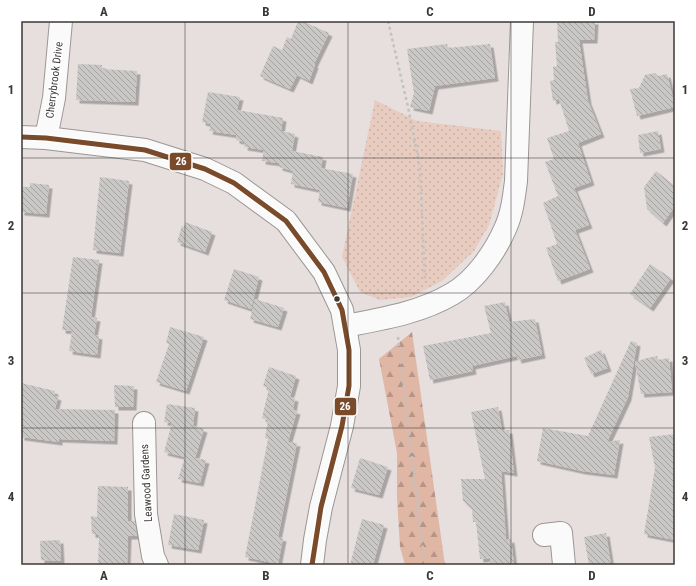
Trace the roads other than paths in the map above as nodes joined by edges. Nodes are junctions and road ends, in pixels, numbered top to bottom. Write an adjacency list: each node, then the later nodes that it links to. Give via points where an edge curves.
1 (61, 21): 4 (street, Cherrybrook Drive, via 54,98)
2 (522, 21): 5 (street, via 516,181 506,228 484,264 453,294 395,316)
3 (21, 137): 4 (street)
4 (46, 138): 5 (street, via 145,150 205,169 234,183 286,221 303,242 324,272 342,310)
5 (345, 326): 9 (street, via 349,350 349,386 342,426 321,507)
6 (144, 423): 8 (street, Leawood Gardens, via 146,514 153,556)
7 (544, 535): 10 (street, via 561,533)
8 (157, 565)
9 (312, 565)
10 (564, 565)

